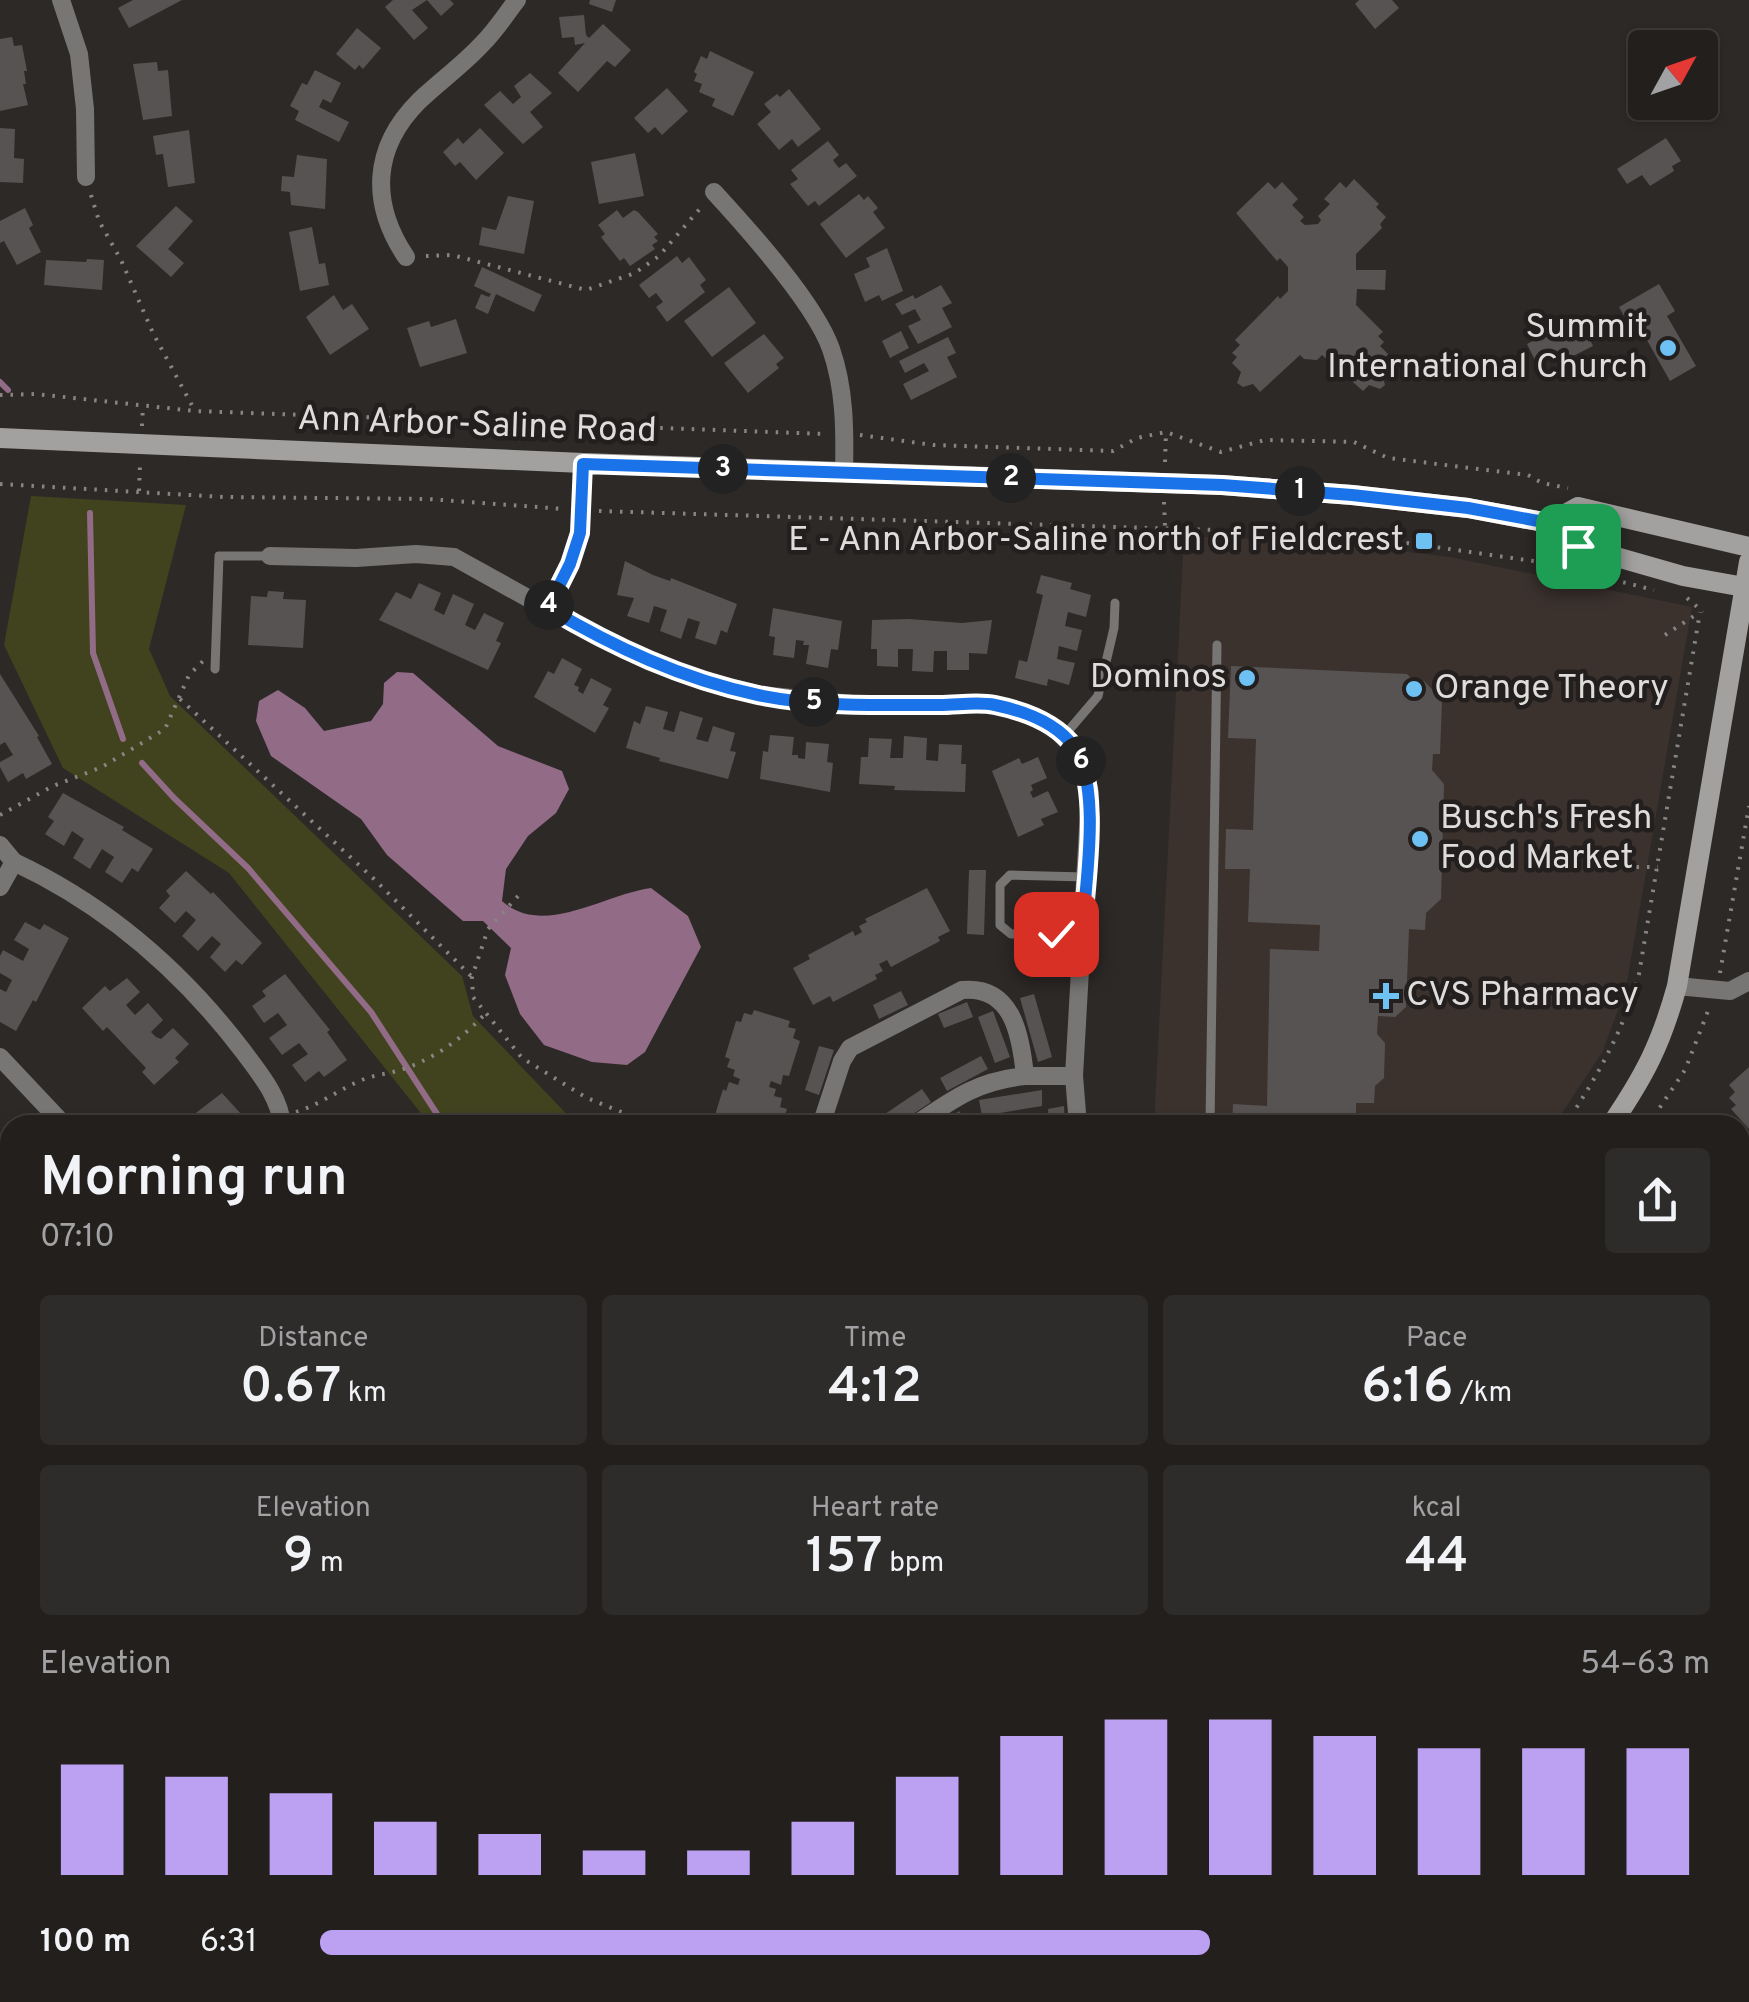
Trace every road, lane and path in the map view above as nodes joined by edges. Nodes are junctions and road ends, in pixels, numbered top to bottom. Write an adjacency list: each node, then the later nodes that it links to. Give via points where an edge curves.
1 (62, 0): 3 (street, via 79,54)
2 (517, 0): 5 (street, via 484,43 416,104 386,149 380,188 389,231)
3 (86, 178): 8 (path, via 99,220)
4 (714, 192): 5 (path, via 659,256 635,274 586,290 454,256); 17 (street, via 802,298 830,345 840,385)
5 (406, 257)
6 (0, 395): 7 (path)
7 (142, 406): 8 (path); 9 (path)
8 (195, 411): 11 (path)
9 (142, 420)
10 (1166, 432): 12 (path, via 1112,451 933,445); 14 (path); 19 (path, via 1221,452 1265,440 1354,442 1388,458 1528,475)
11 (822, 434)
12 (860, 434)
13 (0, 438): 15 (main road, Ann Arbor-Saline Road)
14 (1166, 456)
15 (583, 464): 17 (main road, Ann Arbor-Saline Road); 33 (street, via 580,533)
16 (140, 473): 20 (path)
17 (844, 473): 24 (main road, Ann Arbor-Saline Road, via 1222,485 1429,504)
18 (0, 484): 20 (path)
19 (1575, 490)
20 (139, 492): 21 (path)
21 (556, 509)
22 (601, 511): 25 (path)
23 (1164, 511): 25 (path)
24 (1549, 523): 26 (main road, Ann Arbor-Saline Road, via 1578,507); 29 (main road, Ann Arbor-Saline Road, via 1578,546)
25 (1164, 527): 30 (path, via 1344,534 1547,563)
26 (1749, 546)
27 (270, 556): 33 (street, via 454,558); 37 (lane, via 219,556)
28 (1749, 562): 29 (main road)
29 (1747, 588): 52 (main road)
30 (1656, 590)
31 (1674, 595): 34 (path, via 1692,600)
32 (1115, 603): 40 (lane, via 1098,696)
33 (548, 608): 40 (street, via 648,661 727,687 822,703 990,704 1023,712)
34 (1701, 612): 35 (path); 44 (path)
35 (1665, 635)
36 (1216, 645): 64 (lane)
37 (215, 670)
38 (189, 675): 39 (path)
39 (180, 700): 41 (path, via 165,728 102,767); 50 (path)
40 (1063, 736): 46 (street, via 1084,767 1090,793)
41 (0, 814)
42 (0, 844): 43 (street)
43 (14, 862): 47 (street); 58 (street, via 103,914 177,974 264,1080)
44 (1658, 866): 45 (path); 65 (path, via 1628,1012)
45 (1626, 867)
46 (1085, 877): 49 (street); 49 (lane, via 1010,876 1000,885 1000,925 1011,934)
47 (0, 886)
48 (518, 896): 50 (path, via 488,929)
49 (1082, 935): 56 (street)
50 (472, 977): 53 (path, via 473,997)
51 (1749, 981): 52 (street, via 1730,991)
52 (1678, 986): 66 (main road, via 1644,1078)
53 (484, 1015): 59 (path, via 442,1051 364,1079); 60 (path, via 545,1074)
54 (0, 1057): 57 (street)
55 (1025, 1076): 56 (street); 61 (street, via 1007,1006 994,994 962,990 850,1048); 62 (street, via 986,1082)
56 (1074, 1076): 63 (street)
57 (55, 1115)
58 (280, 1115)
59 (296, 1115)
60 (629, 1115)
61 (824, 1115)
62 (929, 1115)
63 (1077, 1115)
64 (1210, 1115)
65 (1571, 1115)
66 (1618, 1115)

